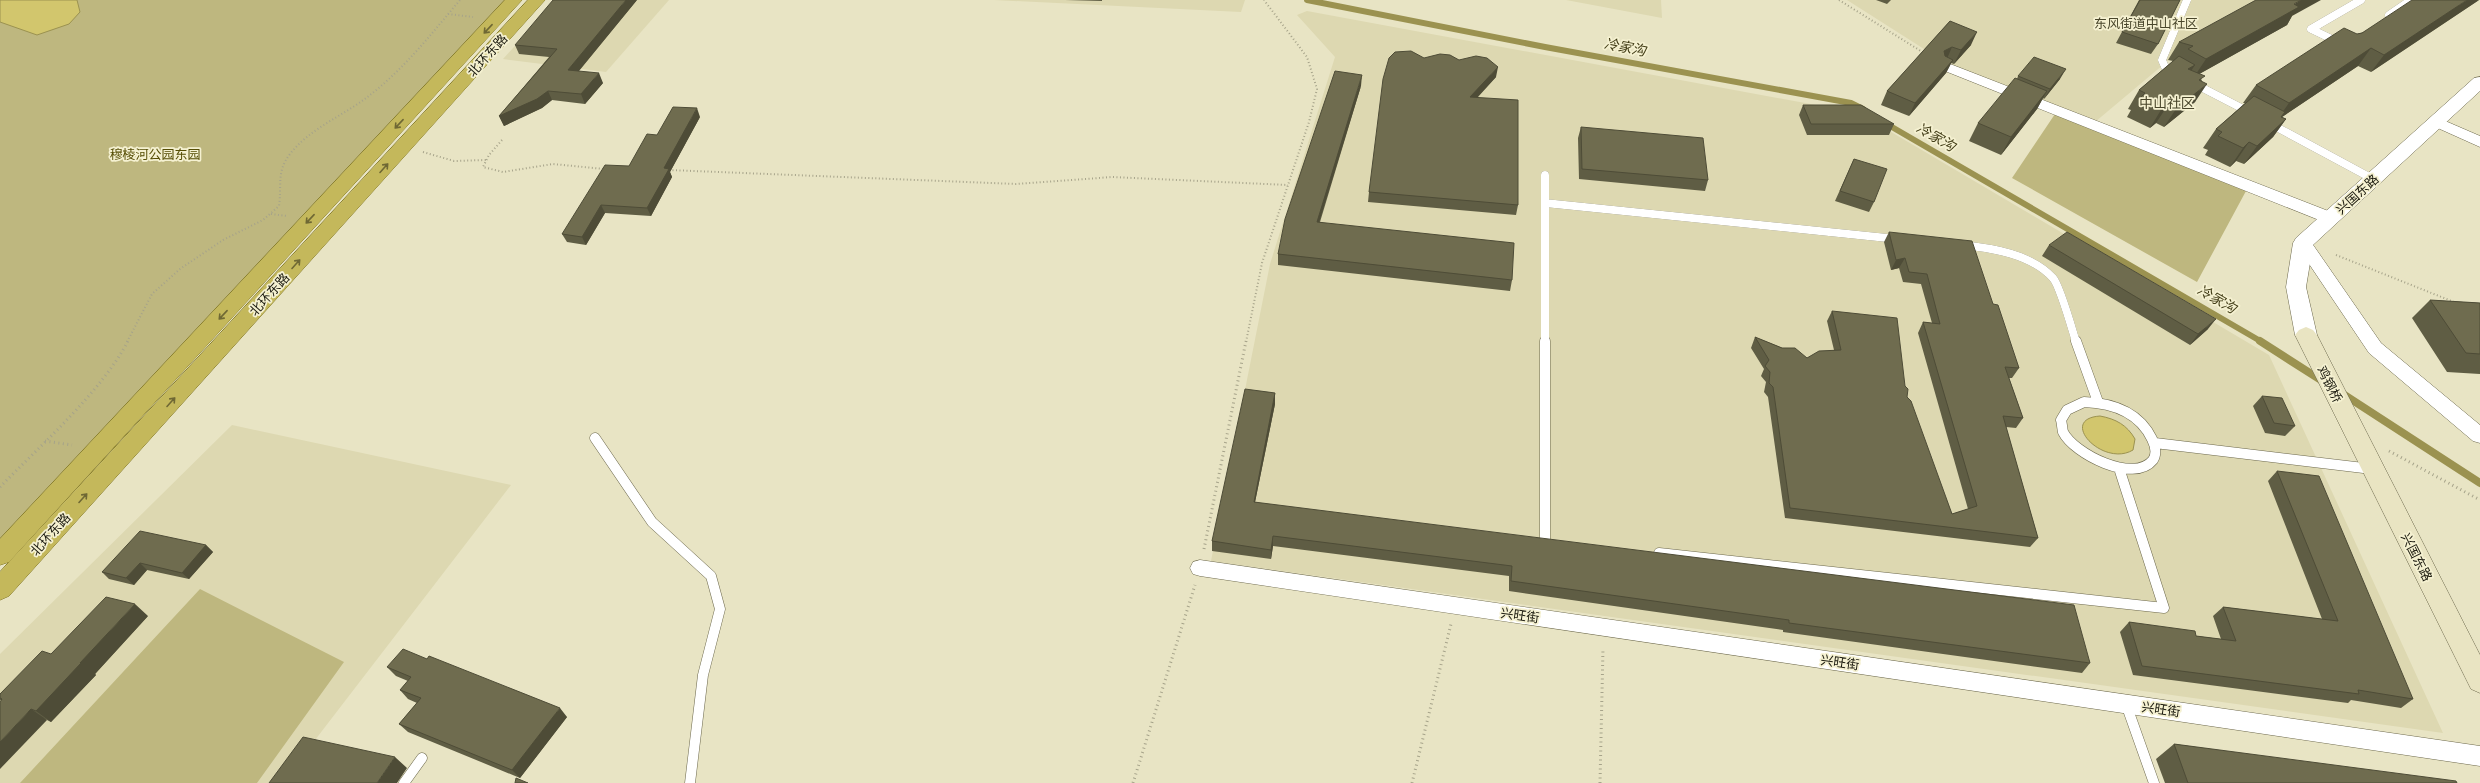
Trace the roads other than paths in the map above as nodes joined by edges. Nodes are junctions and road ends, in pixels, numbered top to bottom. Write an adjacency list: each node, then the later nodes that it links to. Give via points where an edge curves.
1 (514, 0): 29 (highway, 北环东路, one-way to 29)
2 (537, 0): 31 (highway, 北环东路, one-way to 2)
3 (2187, 0): 13 (lane, via 2162,60 2165,67)
4 (2361, 0): 7 (lane, via 2311,29)
5 (2411, 0): 6 (lane)
6 (2385, 18)
7 (2346, 46)
8 (1944, 66): 15 (street)
9 (2480, 82): 10 (street, 兴国东路)
10 (2436, 122): 11 (street); 13 (street, 兴国东路)
11 (2480, 142)
12 (1545, 175): 14 (lane)
13 (2373, 179): 15 (street, 兴国东路)
14 (1545, 203): 16 (lane); 27 (lane)
15 (2330, 218): 17 (street, 兴国东路)
16 (1906, 240)
17 (2304, 243): 19 (street, via 2296,287); 22 (street, via 2375,348)
18 (1952, 244): 20 (lane, via 1983,247 2015,255 2041,268 2054,279)
19 (2306, 335): 21 (main road, 鸡钢桥)
20 (2098, 402): 24 (lane, via 2128,412 2141,421); 25 (lane, via 2072,405 2064,411 2061,420 2063,431 2081,453 2095,461)
21 (2355, 432): 26 (main road, 兴国东路)
22 (2480, 436)
23 (595, 438): 37 (lane, via 652,522 711,576 720,609 703,675)
24 (2155, 443): 25 (lane, via 2155,454 2150,462 2140,467); 26 (lane)
25 (2119, 468): 28 (lane, via 2164,608)
26 (2373, 469): 32 (main road, 兴国东路)
27 (1545, 541)
28 (1646, 552)
29 (0, 555)
30 (1200, 568): 33 (street, 兴旺街)
31 (0, 589)
32 (2480, 681)
33 (2126, 704): 34 (street, 兴旺街); 38 (lane)
34 (2480, 756)
35 (422, 758): 36 (lane)
36 (404, 783)
37 (690, 783)
38 (2154, 783)

